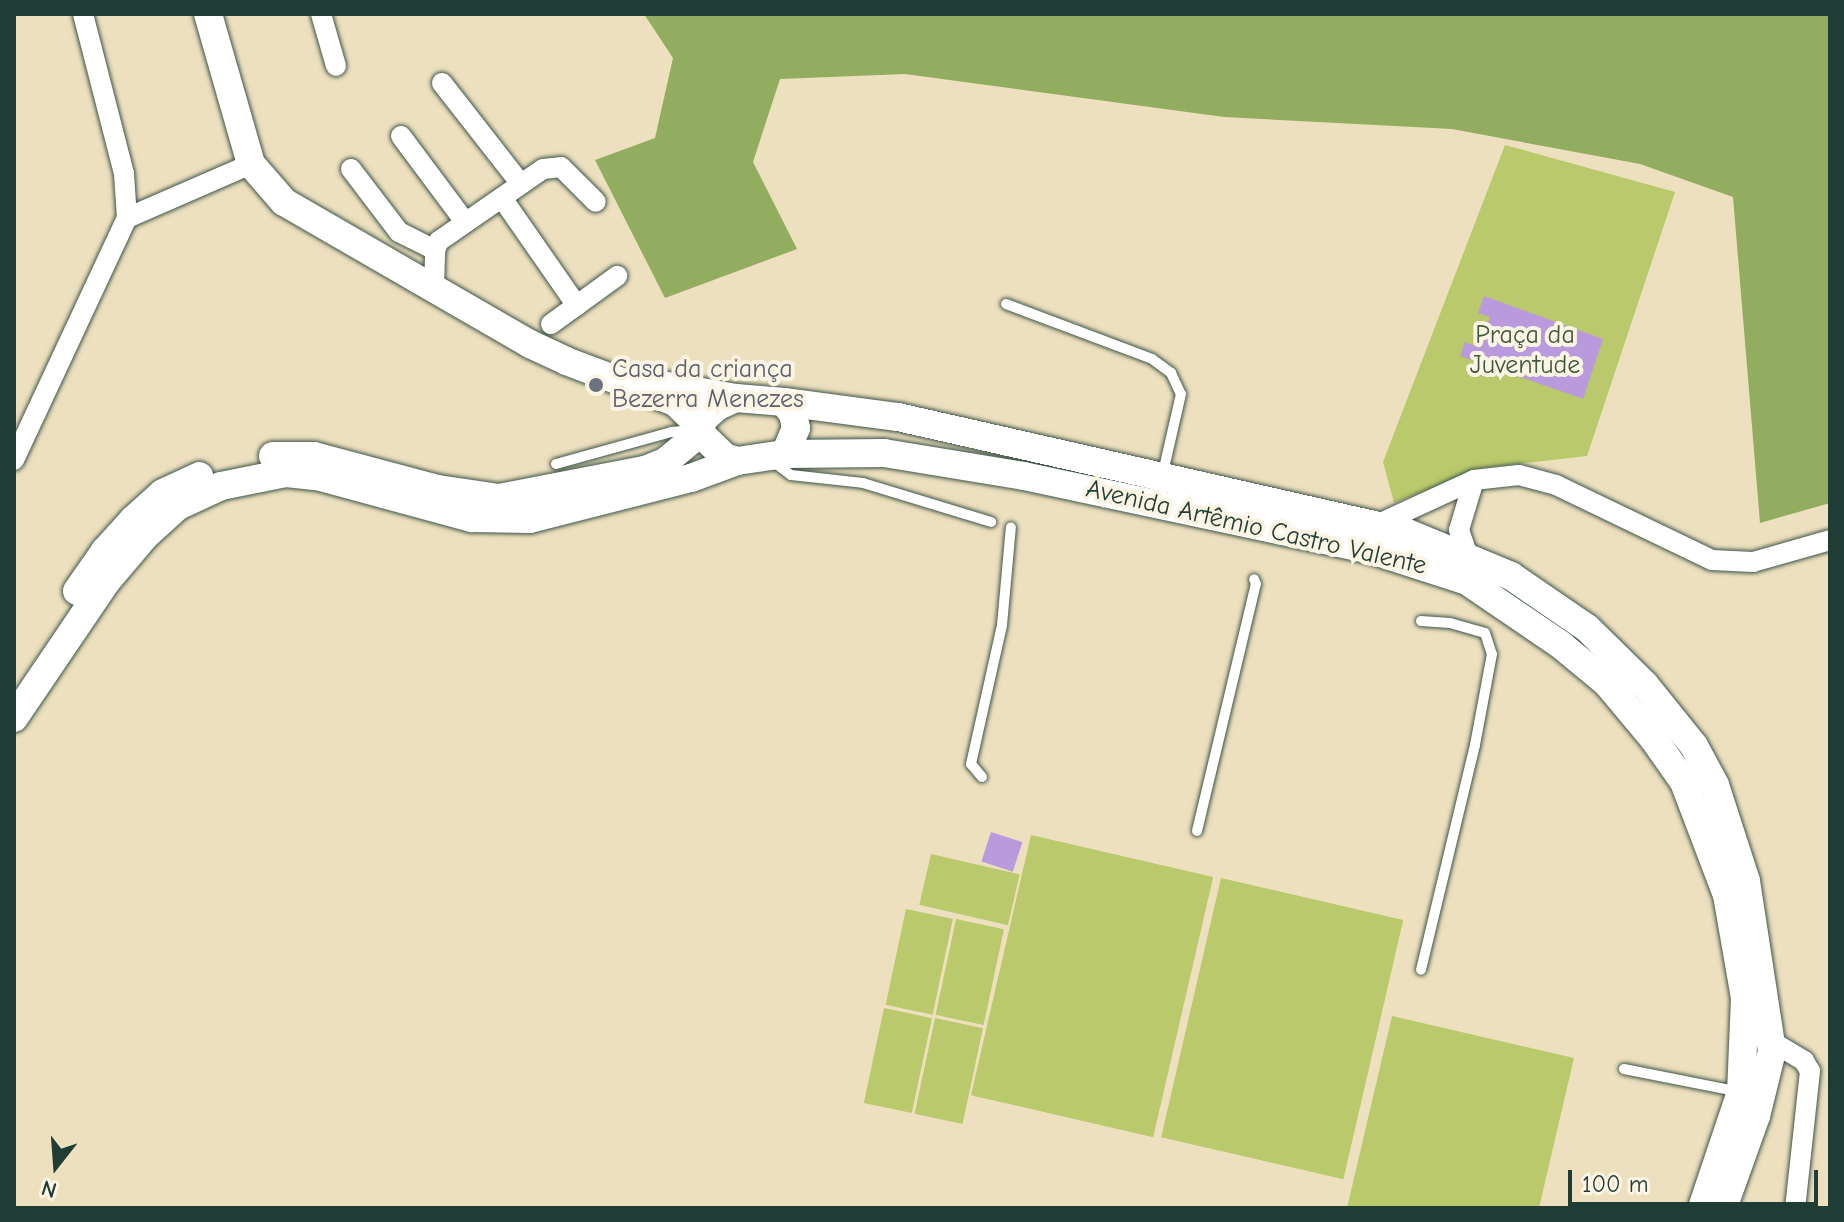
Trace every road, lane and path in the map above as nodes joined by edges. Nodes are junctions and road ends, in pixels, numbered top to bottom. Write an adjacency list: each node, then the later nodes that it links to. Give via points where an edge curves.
1 (83, 14): 12 (street, via 124,174)
2 (208, 14): 7 (main road)
3 (321, 14): 4 (street)
4 (336, 66)
5 (442, 83): 9 (street)
6 (401, 136): 13 (street)
7 (251, 164): 12 (street); 16 (main road, via 270,190 309,220)
8 (351, 169): 14 (street, via 399,232)
9 (521, 184): 10 (street); 11 (street, via 543,169 561,167)
10 (502, 198): 13 (street); 18 (street)
11 (596, 202)
12 (127, 218): 25 (street)
13 (465, 222): 14 (street)
14 (435, 250): 16 (street)
15 (617, 276): 18 (street)
16 (434, 286): 20 (main road, via 530,344)
17 (1006, 304): 28 (lane, via 1152,359 1171,373 1181,394)
18 (577, 306): 19 (street)
19 (551, 324)
20 (619, 380): 21 (main road); 23 (main road, via 675,402)
21 (736, 398): 22 (main road); 23 (main road, via 712,410)
22 (784, 402): 24 (main road, via 796,428); 28 (main road, via 898,417)
23 (700, 430): 26 (main road, via 725,457); 27 (lane, via 671,432); 37 (main road, via 665,462 645,470 499,498 438,489 314,456 268,456 234,463 163,493 133,520 105,551)
24 (777, 456): 26 (main road); 30 (lane, via 791,475 863,483); 44 (main road, Avenida Artêmio Castro Valente, via 884,453 1024,476 1371,550 1446,572 1495,597 1607,683 1684,782 1727,895 1745,998)
25 (14, 460)
26 (737, 461): 38 (main road, via 691,478 509,520 437,511 317,476 286,473 221,486 178,506 145,536 106,582)
27 (556, 464)
28 (1162, 479): 31 (main road)
29 (1474, 480): 31 (street); 33 (street, via 1537,477 1712,560 1753,562); 34 (street, via 1459,530)
30 (991, 522)
31 (1374, 526): 34 (main road, via 1405,532)
32 (1011, 527): 39 (lane, via 1002,625 971,764)
33 (1830, 540)
34 (1469, 559): 42 (main road, via 1511,576 1587,628 1645,685 1694,746 1715,785 1746,881)
35 (1254, 579): 40 (lane)
36 (1421, 621): 41 (lane, via 1485,633 1492,654)
37 (14, 683)
38 (14, 718)
39 (982, 777)
40 (1197, 831)
41 (1421, 970)
42 (1772, 1046): 46 (main road, via 1756,1116); 47 (street, via 1804,1061 1810,1071)
43 (1624, 1069): 44 (lane)
44 (1741, 1092): 45 (main road, Avenida Artêmio Castro Valente)
45 (1702, 1208)
46 (1723, 1208)
47 (1795, 1208)

